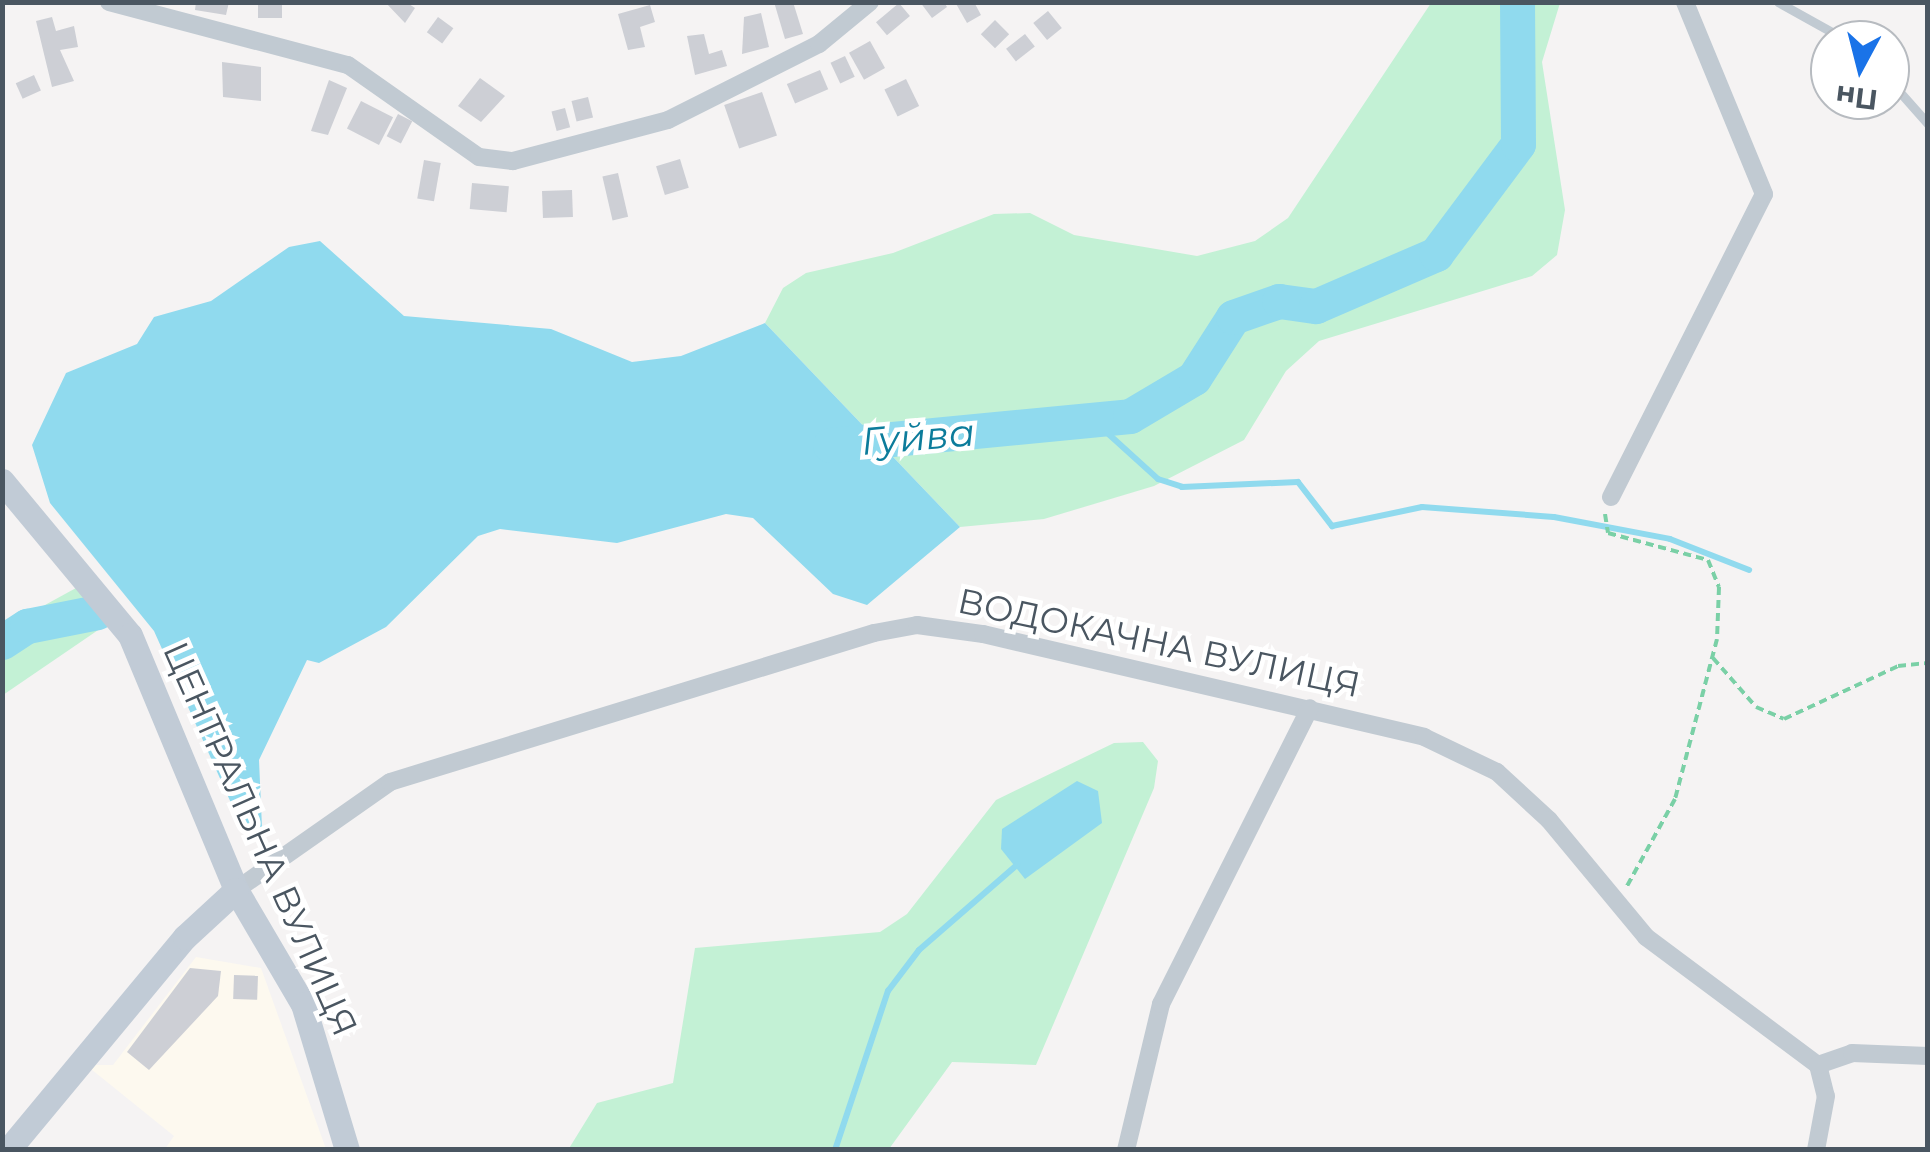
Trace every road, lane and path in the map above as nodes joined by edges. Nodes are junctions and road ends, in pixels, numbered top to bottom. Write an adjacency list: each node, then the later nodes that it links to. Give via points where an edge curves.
1 (110, 2): 2 (street, via 348,65 479,158 513,161 668,120 820,44)
2 (870, 2)
3 (1684, 2): 9 (street, via 1764,194)
4 (1778, 2): 5 (lane)
5 (1810, 20)
6 (1910, 104): 7 (lane)
7 (1928, 124)
8 (2, 481): 14 (street, ЦЕНТРАЛЬНА ВУЛИЦЯ, via 130,634)
9 (1611, 497)
10 (1603, 520): 11 (path, via 1602,528 1714,566)
11 (1712, 658): 12 (path, via 1756,707 1784,720 1898,666); 15 (path, via 1675,798)
12 (1928, 663)
13 (1310, 708): 14 (street, ВОДОКАЧНА ВУЛИЦЯ, via 917,625 390,782); 15 (street, ВОДОКАЧНА ВУЛИЦЯ, via 1424,737 1496,772); 20 (street, via 1161,1004)
14 (236, 890): 18 (street, via 185,937); 19 (street, ЦЕНТРАЛЬНА ВУЛИЦЯ, via 302,1004)
15 (1616, 903): 17 (street, ВОДОКАЧНА ВУЛИЦЯ, via 1718,996)
16 (1928, 1056): 17 (street, via 1852,1053)
17 (1818, 1065): 21 (street, via 1826,1096)
18 (8, 1150)
19 (347, 1150)
20 (1126, 1150)
21 (1816, 1150)

